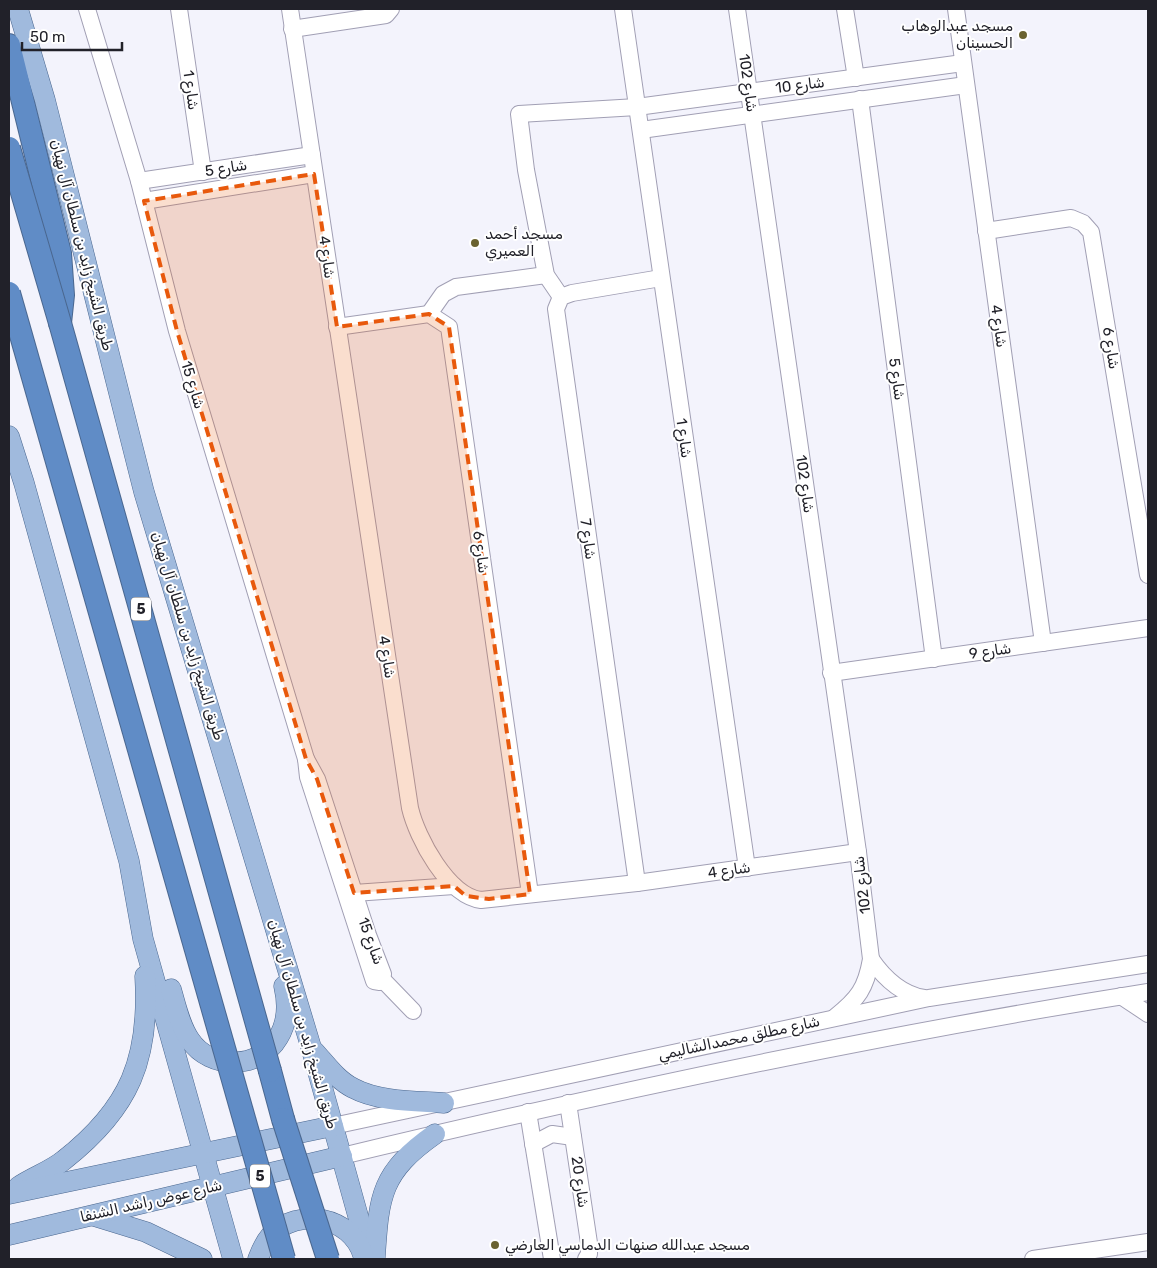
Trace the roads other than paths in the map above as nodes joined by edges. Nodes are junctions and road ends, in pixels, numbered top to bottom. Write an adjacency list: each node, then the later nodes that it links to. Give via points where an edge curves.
1 (18, 9): 43 (main road, طريق الشيخ زايد بن سلطان آل نهيان, via 45,100 144,492)
2 (86, 9): 24 (street, شارع 15)
3 (179, 9): 22 (street, شارع 1)
4 (290, 9): 10 (street, شارع 4)
5 (391, 9): 10 (street, via 386,15)
6 (623, 9): 17 (street, شارع 1)
7 (737, 9): 15 (street, شارع 102)
8 (845, 9): 13 (street)
9 (956, 9): 12 (street, شارع 4)
10 (292, 29): 21 (street, شارع 4)
11 (9, 45): 32 (highway, via 60,253 63,295)
12 (963, 63): 13 (street, شارع 10); 14 (street, شارع 4)
13 (856, 78): 15 (street, شارع 10)
14 (966, 85): 16 (street, شارع 10); 26 (street, شارع 4)
15 (749, 91): 17 (street, شارع 10); 18 (street, شارع 102)
16 (860, 99): 18 (street, شارع 10); 40 (street, شارع 5)
17 (637, 107): 19 (street, شارع 1); 27 (street, شارع 10, via 519,114)
18 (753, 113): 19 (street, شارع 10); 41 (street, شارع 102)
19 (641, 130): 28 (street, شارع 1)
20 (9, 148): 32 (highway, 5, bridge)
21 (312, 155): 22 (street, شارع 5); 23 (street, شارع 4)
22 (203, 172): 24 (street, شارع 5)
23 (314, 174): 25 (street, شارع 5); 33 (street, شارع 4)
24 (139, 181): 25 (street, شارع 15)
25 (144, 201): 42 (street, شارع 15, via 177,331)
26 (986, 231): 37 (street, شارع 6, via 1072,218 1091,232); 39 (street, شارع 4)
27 (546, 275): 30 (street); 31 (street, via 456,287 444,294)
28 (661, 278): 30 (street); 46 (street, شارع 1)
29 (9, 293): 35 (highway, 5, bridge)
30 (561, 297): 47 (street, شارع 7, via 556,309)
31 (429, 314): 33 (street); 50 (street, شارع 6, via 449,327)
32 (60, 323): 83 (highway, 5, bridge, via 283,1119)
33 (337, 327): 48 (street, شارع 4, via 410,808 422,842)
34 (9, 331): 35 (highway)
35 (26, 352): 82 (highway, 5, bridge)
36 (9, 436): 45 (main road)
37 (1148, 575)
38 (1148, 628): 39 (street, شارع 9)
39 (1043, 643): 40 (street, شارع 9)
40 (934, 658): 41 (street, شارع 9)
41 (831, 673): 44 (street, شارع 102)
42 (306, 759): 49 (street, شارع 15, via 317,779); 54 (street, شارع 15, via 308,777 373,978 377,982)
43 (243, 820): 45 (main road, via 287,1004 278,1039 270,1049 254,1059 222,1062 204,1054 190,1041); 61 (main road, طريق الشيخ زايد بن سلطان آل نهيان)
44 (858, 852): 46 (street, شارع 4); 52 (street, شارع 102)
45 (129, 862): 51 (main road)
46 (747, 868): 47 (street, شارع 4)
47 (637, 883): 50 (street, شارع 4)
48 (454, 886): 49 (street); 50 (street, شارع 4, via 466,896 481,900)
49 (354, 893): 54 (street, شارع 15, via 383,974)
50 (530, 894)
51 (143, 939): 71 (main road); 74 (main road, via 147,1000 144,1039 136,1071 125,1095 100,1128 63,1161)
52 (871, 959): 57 (street, via 892,984 905,992); 60 (street, شارع 102, via 869,975 862,990 853,1003)
53 (1148, 964): 57 (street, شارع مطلق محمدالشاليمي)
54 (382, 980): 58 (street)
55 (1148, 992): 56 (street, شارع مطلق محمدالشاليمي)
56 (1120, 996): 59 (street); 63 (street, شارع مطلق محمدالشاليمي, via 939,1026)
57 (928, 998): 60 (street, شارع مطلق محمدالشاليمي)
58 (413, 1011)
59 (1148, 1014)
60 (836, 1017): 62 (street, شارع مطلق محمدالشاليمي)
61 (311, 1047): 64 (main road, via 334,1073 353,1088 394,1099); 67 (main road, طريق الشيخ زايد بن سلطان آل نهيان)
62 (700, 1047): 63 (street, via 694,1059 696,1068); 64 (street, شارع مطلق محمدالشاليمي)
63 (703, 1074): 65 (street, شارع مطلق محمدالشاليمي)
64 (444, 1103): 67 (street, شارع مطلق محمدالشاليمي)
65 (568, 1103): 66 (street, شارع مطلق محمدالشاليمي); 69 (street, شارع 20)
66 (528, 1112): 68 (street, شارع مطلق محمدالشاليمي); 70 (street)
67 (333, 1126): 71 (main road); 72 (main road, طريق الشيخ زايد بن سلطان آل نهيان)
68 (435, 1134): 72 (street, شارع مطلق محمدالشاليمي); 86 (main road, via 410,1152 390,1176 379,1205)
69 (573, 1137): 70 (street, via 552,1134); 88 (street, شارع 20, via 590,1248)
70 (533, 1144): 87 (street)
71 (203, 1154): 73 (main road); 74 (main road)
72 (342, 1156): 73 (main road, شارع عوض راشد الشنفا); 85 (main road, طريق الشيخ زايد بن سلطان آل نهيان)
73 (213, 1187): 75 (main road, شارع عوض راشد الشنفا); 80 (main road)
74 (9, 1193)
75 (92, 1215): 76 (main road, شارع عوض راشد الشنفا); 79 (main road, via 146,1232)
76 (9, 1235)
77 (1148, 1242): 78 (street)
78 (1072, 1256): 89 (street)
79 (202, 1259)
80 (233, 1259)
81 (258, 1259): 84 (main road, via 271,1235 282,1227 294,1221 317,1218 347,1231 361,1248)
82 (284, 1259)
83 (328, 1259)
84 (364, 1259)
85 (370, 1259)
86 (375, 1259)
87 (552, 1259)
88 (586, 1259)
89 (1033, 1259)

